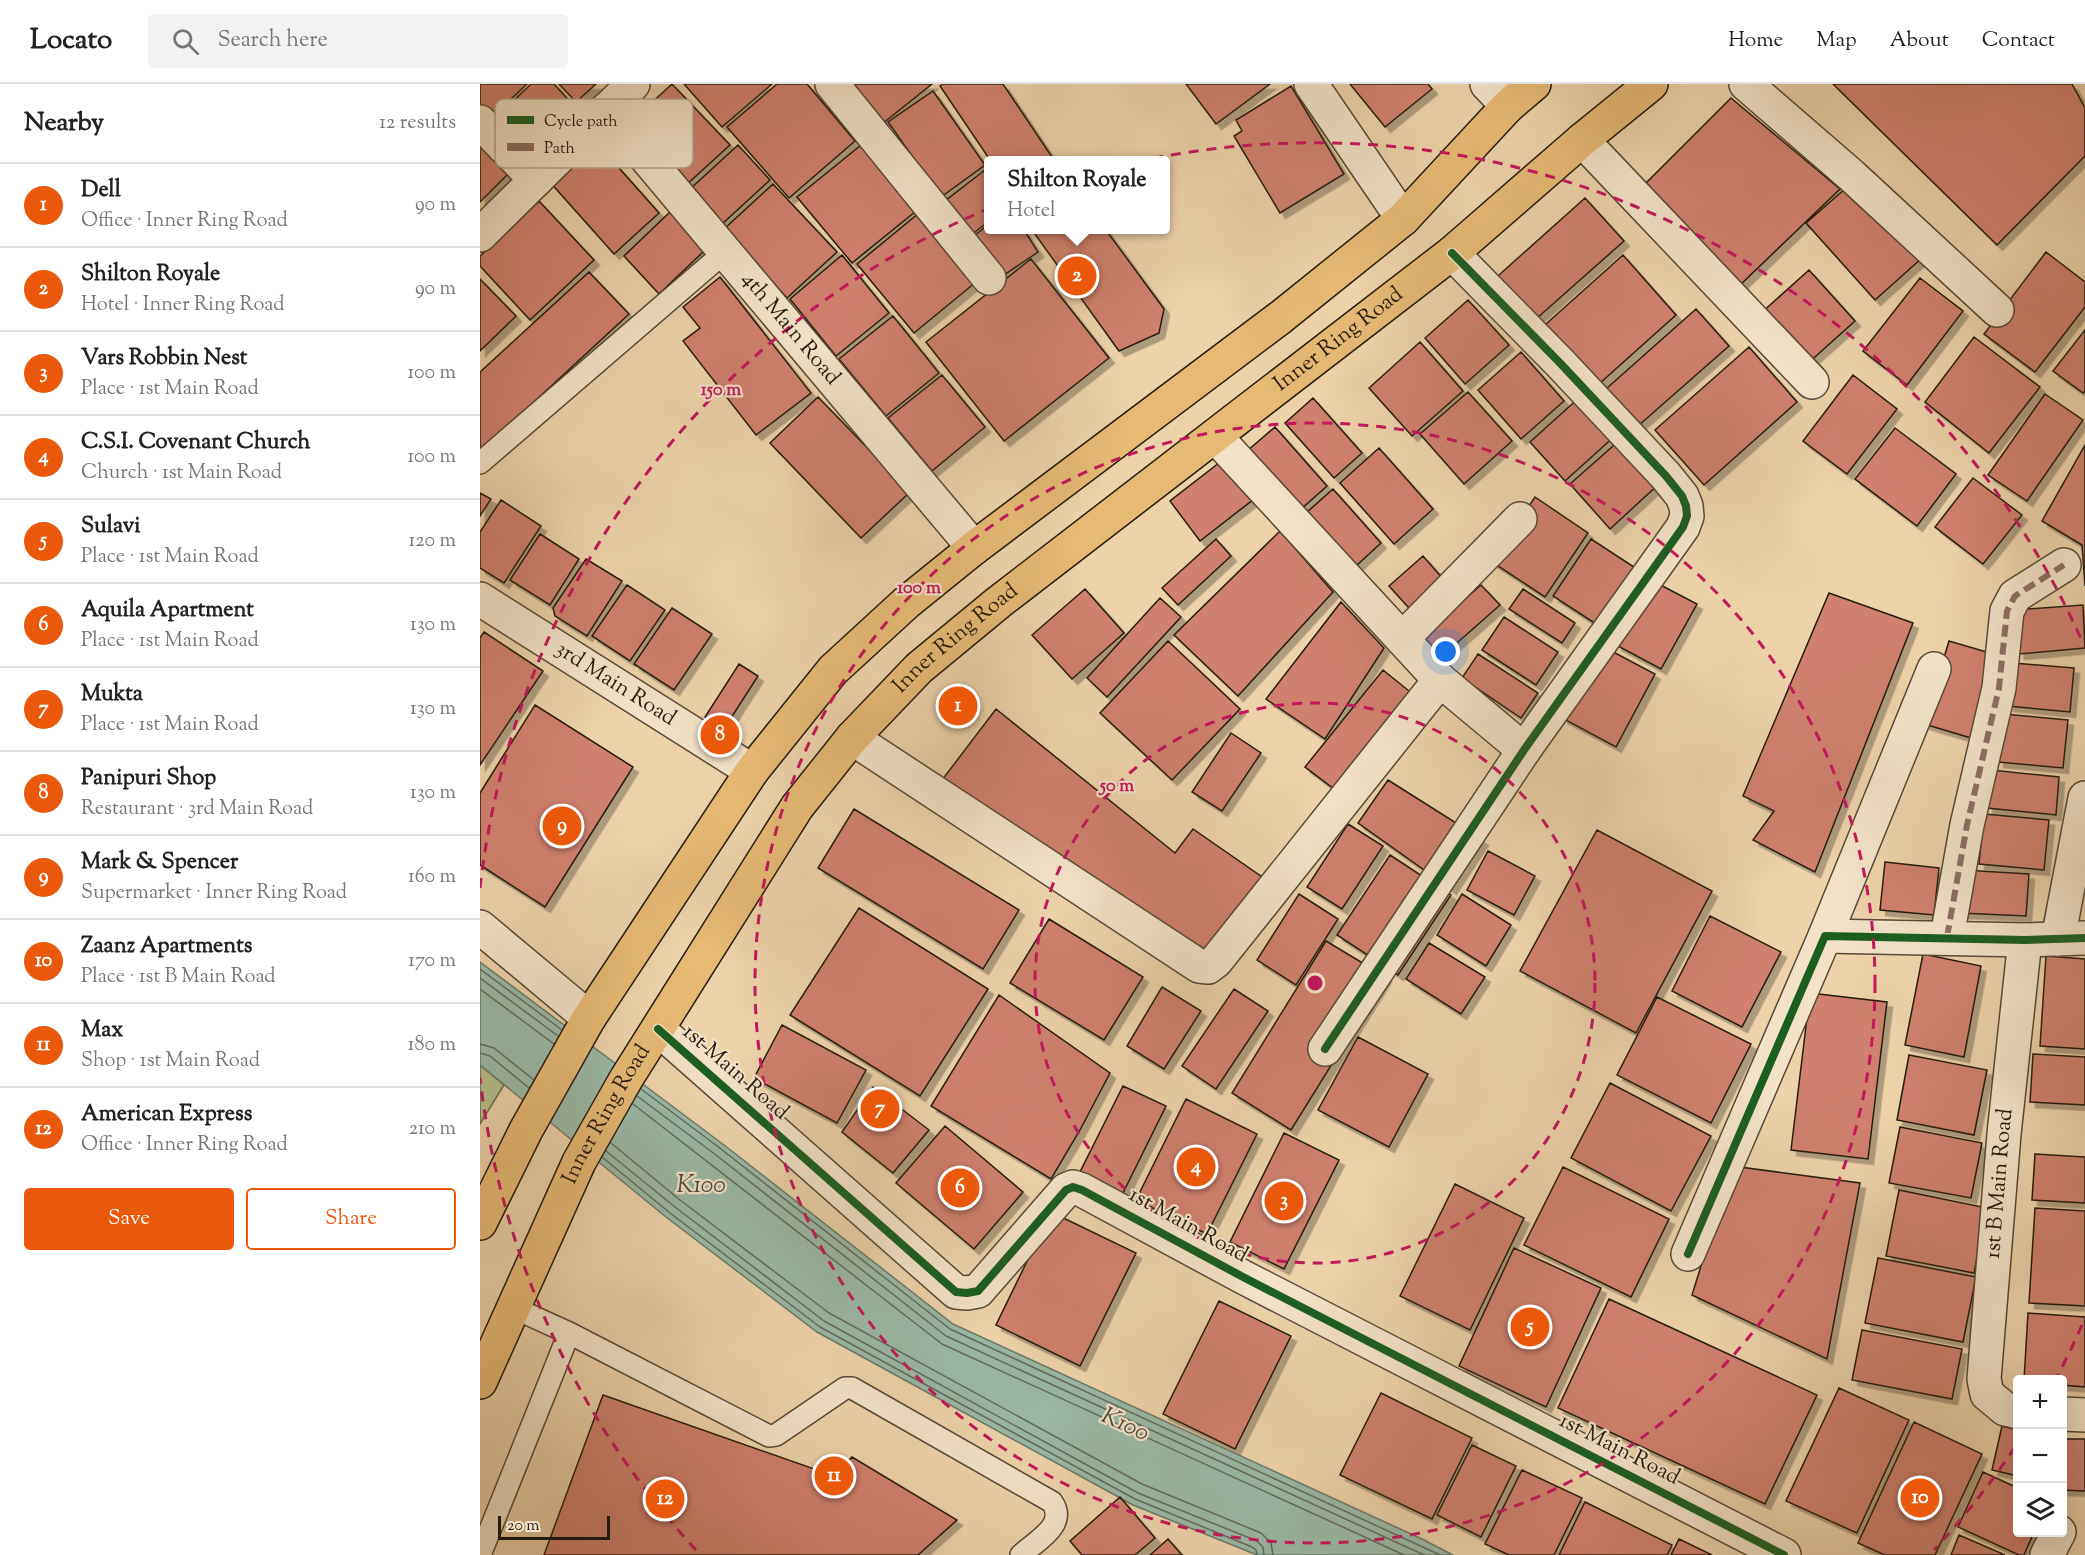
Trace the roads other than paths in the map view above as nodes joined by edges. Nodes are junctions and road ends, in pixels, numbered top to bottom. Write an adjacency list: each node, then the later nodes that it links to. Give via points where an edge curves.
1 (633, 84): 8 (street)
2 (832, 84): 20 (street)
3 (1311, 84): 16 (street)
4 (1534, 84): 7 (main road)
5 (1651, 84): 11 (main road, Inner Ring Road)
6 (1746, 84): 21 (street)
7 (1498, 95): 16 (main road)
8 (617, 99)
9 (480, 122): 10 (street)
10 (495, 138)
11 (1582, 140): 19 (main road, Inner Ring Road); 22 (street)
12 (524, 168): 15 (street)
13 (548, 168): 15 (street)
14 (655, 168): 18 (street, 4th Main Road)
15 (536, 180): 17 (street)
16 (1403, 219): 26 (main road, via 1281,317)
17 (480, 235)
18 (725, 252): 24 (lane); 26 (street, 4th Main Road)
19 (1452, 253): 23 (main road, Inner Ring Road); 33 (street, via 1666,476 1683,496 1686,506 1683,527)
20 (989, 278)
21 (1997, 310)
22 (1812, 382)
23 (1216, 436): 29 (street); 32 (main road, Inner Ring Road, via 919,668)
24 (480, 463)
25 (1520, 519): 29 (street)
26 (974, 548): 34 (main road, via 833,670)
27 (2064, 564): 38 (street, via 2015,596 2007,611 1999,688 1967,825)
28 (480, 599): 34 (street, 3rd Main Road)
29 (1403, 638): 31 (street)
30 (1934, 669): 37 (street)
31 (1440, 680): 32 (street, via 1213,965 1204,968); 33 (street)
32 (852, 738): 42 (main road, Inner Ring Road, via 797,807)
33 (1524, 750): 43 (street)
34 (752, 771): 41 (main road)
35 (2085, 798): 39 (street)
36 (480, 927): 41 (street)
37 (1825, 936): 38 (street); 45 (street)
38 (1947, 938): 40 (street)
39 (2072, 938): 40 (street)
40 (2025, 940): 49 (street, 1st B Main Road, via 1984,1379 1987,1394)
41 (589, 1018): 44 (main road)
42 (658, 1029): 46 (main road, Inner Ring Road, via 579,1162); 55 (street, 1st Main Road, via 956,1292 978,1291 1066,1190 1073,1187)
43 (1325, 1049)
44 (480, 1222)
45 (1688, 1254)
46 (512, 1307): 47 (lane); 48 (main road, Inner Ring Road)
47 (569, 1333): 53 (lane); 54 (lane, via 769,1436 845,1388 852,1388 1052,1502 1058,1513 1055,1525)
48 (480, 1382)
49 (2013, 1411)
50 (2067, 1414): 51 (street)
51 (2085, 1415)
52 (2057, 1537): 56 (street)
53 (480, 1554)
54 (1021, 1555)
55 (1784, 1555)
56 (2047, 1555)

